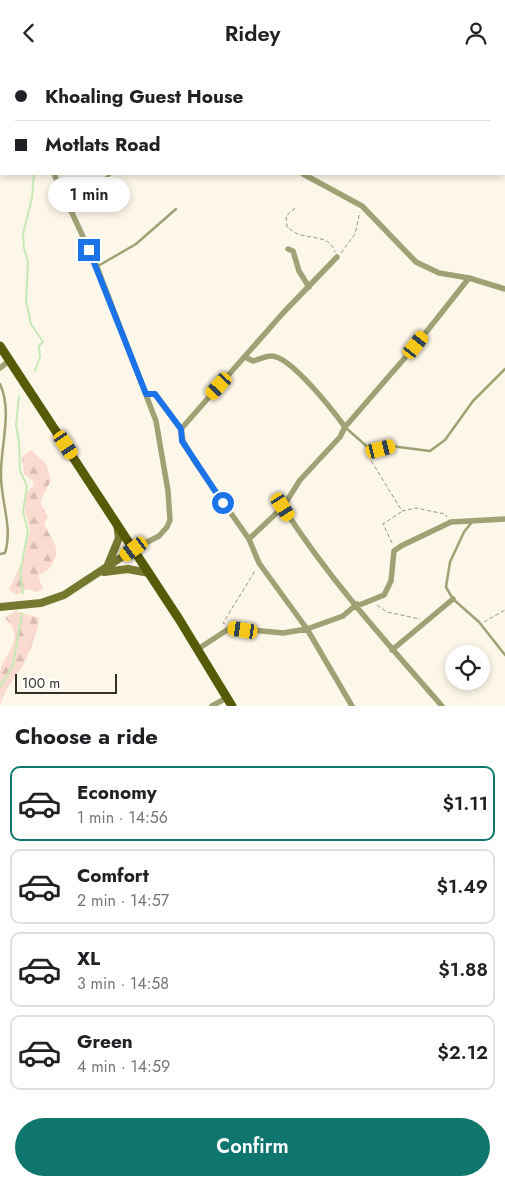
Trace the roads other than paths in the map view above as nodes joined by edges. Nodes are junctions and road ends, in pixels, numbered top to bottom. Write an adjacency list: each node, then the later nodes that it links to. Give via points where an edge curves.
1 (54, 175): 4 (street)
2 (110, 175): 4 (lane, via 92,188)
3 (305, 175): 9 (street, via 362,206 416,262 439,273)
4 (65, 198): 8 (street)
5 (176, 209): 8 (lane, via 136,244)
6 (288, 249): 10 (street, via 293,251 299,271)
7 (337, 257): 10 (street)
8 (97, 267): 18 (street)
9 (469, 278): 11 (street); 19 (street)
10 (309, 287): 13 (street)
11 (505, 289)
12 (0, 345): 14 (main road)
13 (245, 357): 19 (street, via 253,361 272,355 281,359 322,397); 20 (street)
14 (10, 360): 15 (street); 24 (main road)
15 (0, 368)
16 (505, 369): 19 (lane, via 473,401 445,439 430,451 391,446 371,450)
17 (0, 384): 27 (lane, via 6,413 1,478 9,532 5,553)
18 (146, 394): 20 (street, via 155,394); 26 (street, via 156,421 170,520 158,536)
19 (345, 427): 21 (street, via 340,437 306,472)
20 (181, 429): 25 (street, via 182,441 194,461)
21 (283, 507): 25 (street); 31 (street, via 306,543)
22 (505, 519): 23 (street)
23 (472, 522): 30 (lane, via 447,568 446,587); 31 (street, via 451,522 394,551 391,581 384,595)
24 (117, 523): 26 (main road); 28 (main road, via 115,551)
25 (249, 539): 33 (street, via 259,563)
26 (134, 549): 28 (main road); 29 (main road)
27 (0, 554)
28 (103, 571): 29 (main road, via 128,569); 32 (main road, via 64,595 41,603)
29 (149, 573): 34 (main road)
30 (453, 599): 35 (street); 36 (lane, via 482,624)
31 (357, 605): 33 (street, via 344,616); 35 (street)
32 (0, 607)
33 (307, 629): 34 (street, via 283,633 230,628); 39 (street)
34 (198, 649): 37 (main road)
35 (392, 650): 40 (street)
36 (505, 655)
37 (230, 702): 38 (street)
38 (212, 706)
39 (352, 706)
40 (442, 706)

